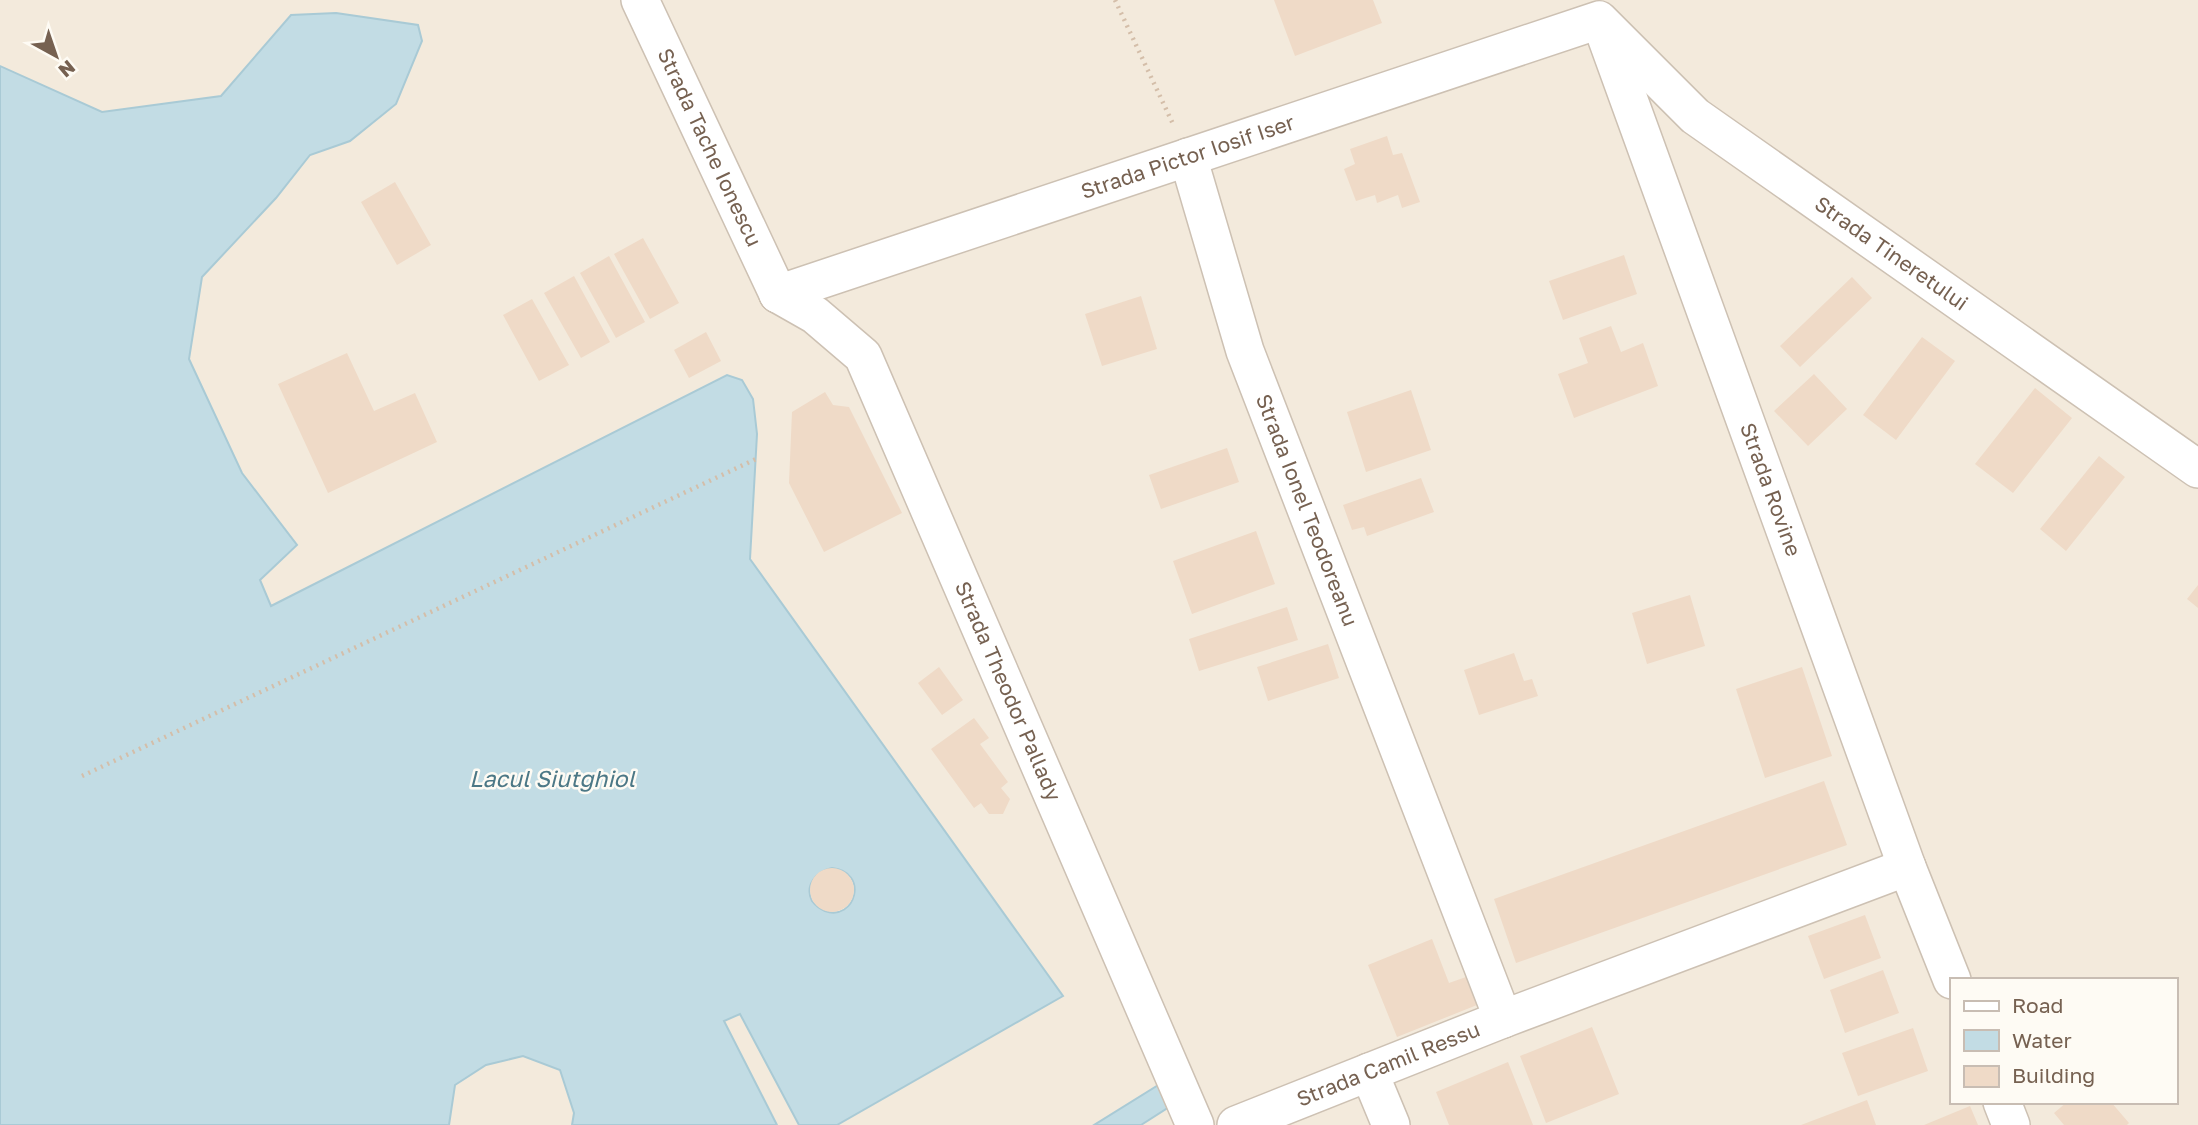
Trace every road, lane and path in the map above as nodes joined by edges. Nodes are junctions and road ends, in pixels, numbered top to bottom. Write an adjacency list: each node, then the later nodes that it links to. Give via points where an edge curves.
1 (640, 0): 5 (street, Strada Tache Ionescu)
2 (1115, 0): 4 (path)
3 (1594, 10): 4 (street, Strada Pictor Iosif Iser); 7 (street, Strada Tineretului, via 1695,116); 9 (street, Strada Rovine)
4 (1188, 157): 5 (street, Strada Pictor Iosif Iser); 11 (street, Strada Ionel Teodoreanu, via 1245,351)
5 (778, 294): 14 (street, Strada Theodor Pallady, via 815,315 863,356)
6 (755, 459): 8 (path)
7 (2198, 469)
8 (82, 776)
9 (1907, 867): 10 (street, Strada Rovine); 11 (street, Strada Camil Ressu)
10 (1951, 978)
11 (1503, 1019): 12 (street, Strada Camil Ressu)
12 (1369, 1072): 15 (street, Strada Camil Ressu); 16 (street)
13 (2003, 1104): 17 (street)
14 (1195, 1125)
15 (1237, 1125)
16 (1391, 1125)
17 (2011, 1125)

